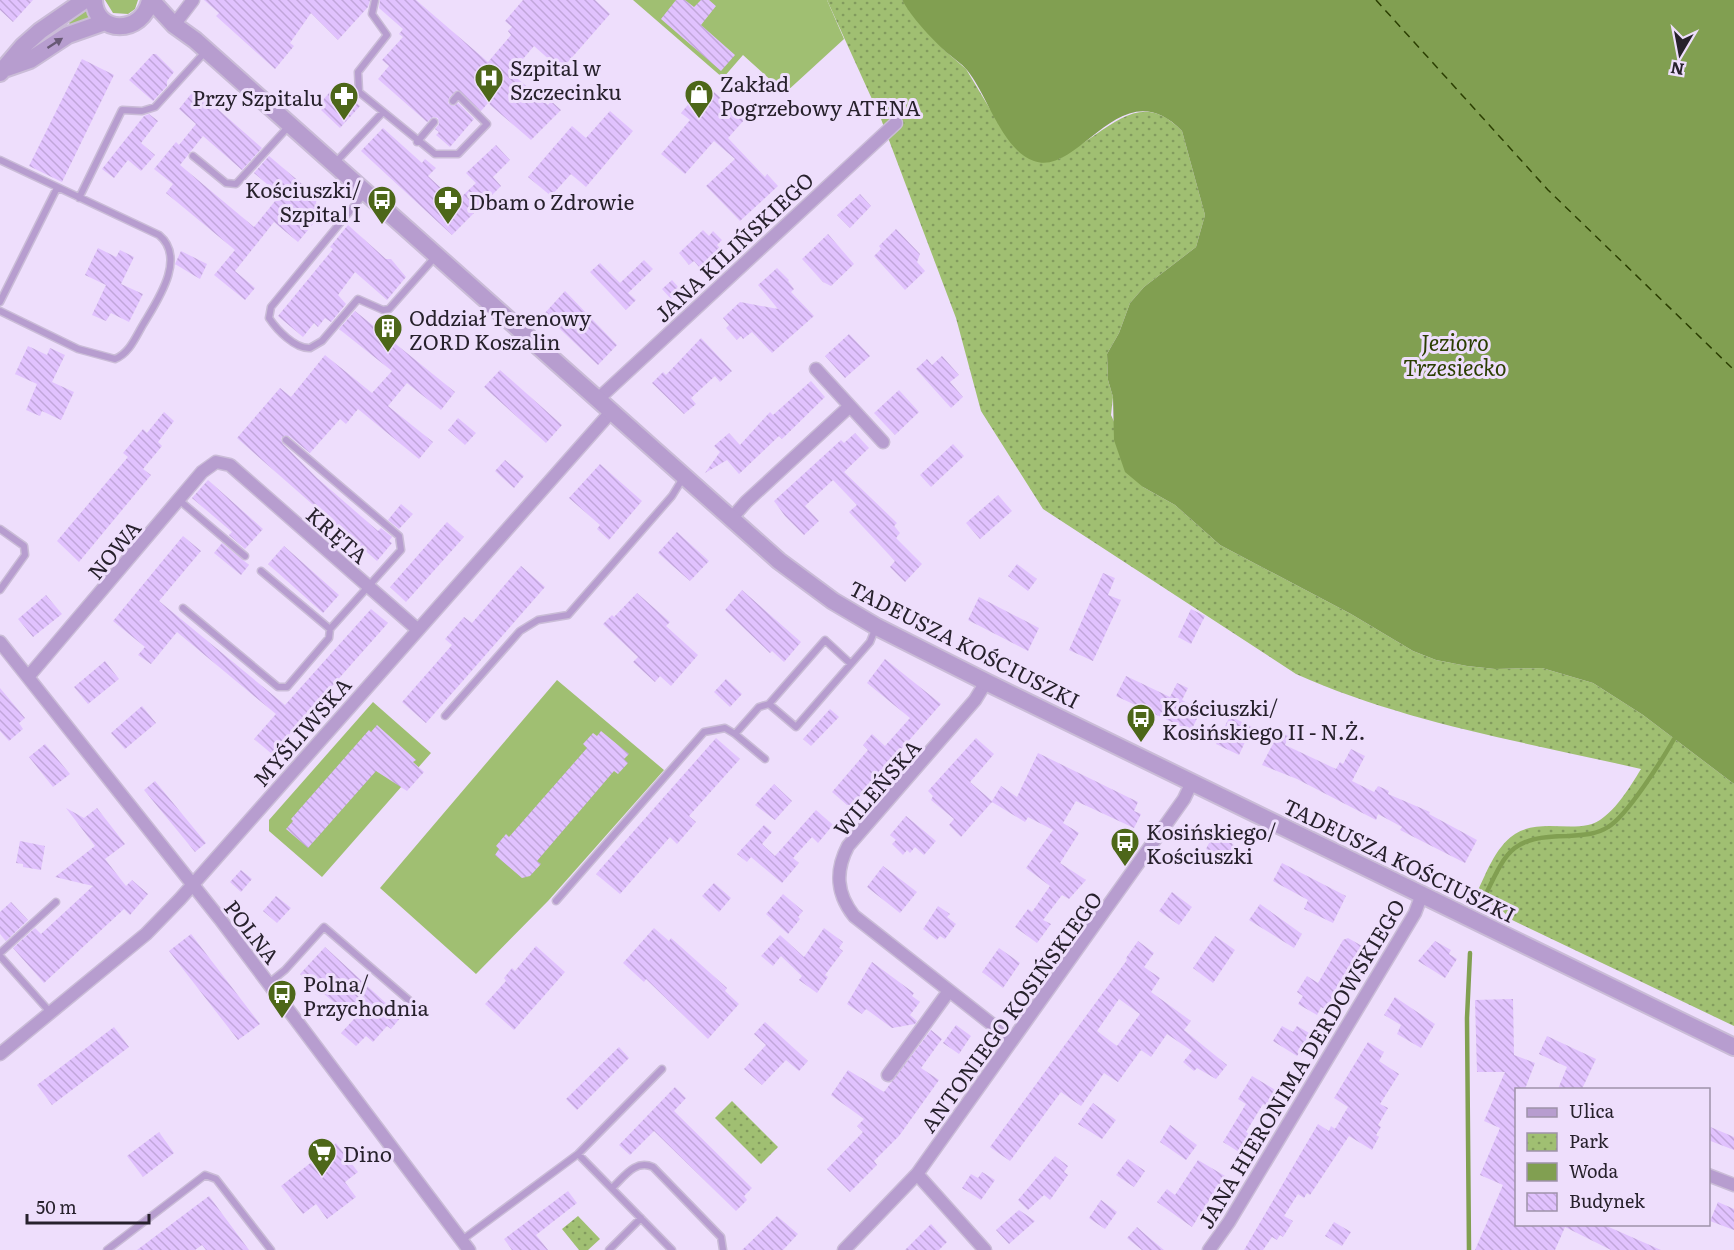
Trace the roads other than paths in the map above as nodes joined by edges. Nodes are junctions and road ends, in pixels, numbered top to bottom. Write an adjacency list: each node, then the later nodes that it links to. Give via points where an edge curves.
1 (85, 0): 10 (street, via 32,38)
2 (94, 0): 7 (street)
3 (151, 0): 6 (street); 8 (street, TADEUSZA KOŚCIUSZKI)
4 (193, 0): 8 (street)
5 (375, 0): 12 (lane, via 372,14 387,35 358,72 359,92)
6 (142, 18): 7 (street, via 131,26); 8 (street, TADEUSZA KOŚCIUSZKI)
7 (105, 22): 10 (street, one-way to 7, via 30,60 68,35)
8 (174, 25): 9 (street, TADEUSZA KOŚCIUSZKI)
9 (207, 51): 15 (street, TADEUSZA KOŚCIUSZKI); 22 (lane, via 155,107 122,110)
10 (4, 70)
11 (453, 101): 16 (lane, via 458,95 487,124 458,154 435,154)
12 (383, 112): 16 (lane); 19 (lane)
13 (434, 122): 16 (lane)
14 (896, 123): 27 (street, JANA KILIŃSKIEGO)
15 (289, 126): 17 (lane, via 236,184 226,183); 19 (street, TADEUSZA KOŚCIUSZKI)
16 (417, 142)
17 (193, 156)
18 (0, 160): 20 (lane)
19 (333, 165): 21 (street, TADEUSZA KOŚCIUSZKI)
20 (57, 188): 22 (lane); 24 (lane)
21 (365, 193): 23 (street, TADEUSZA KOŚCIUSZKI); 23 (lane, via 271,307 272,323 298,346 310,348 322,341 358,299 389,309)
22 (79, 198): 25 (lane, via 159,235 168,246 168,275 162,292 128,350 119,358 108,359 78,349)
23 (436, 256): 27 (street, TADEUSZA KOŚCIUSZKI)
24 (0, 302)
25 (0, 311)
26 (816, 369): 28 (street)
27 (597, 400): 29 (street, TADEUSZA KOŚCIUSZKI)
28 (850, 406): 31 (street); 35 (street)
29 (610, 412): 33 (street, TADEUSZA KOŚCIUSZKI); 44 (street, MYŚLIWSKA)
30 (286, 440): 39 (lane, via 399,536 401,550)
31 (883, 442)
32 (233, 468): 34 (street, NOWA, via 220,462 208,465); 39 (street, KRĘTA)
33 (683, 477): 35 (street, TADEUSZA KOŚCIUSZKI); 50 (lane, via 672,496 568,615 537,620 520,631)
34 (179, 500): 37 (lane); 47 (street, NOWA)
35 (731, 519): 42 (street, TADEUSZA KOŚCIUSZKI, via 833,602)
36 (0, 529): 40 (lane, via 25,551 24,560)
37 (245, 556)
38 (261, 571): 43 (lane)
39 (369, 587): 43 (lane); 44 (street, KRĘTA)
40 (0, 590)
41 (183, 608): 43 (lane, via 278,687 287,687 329,638)
42 (877, 627): 46 (lane); 48 (street, TADEUSZA KOŚCIUSZKI)
43 (330, 629)
44 (417, 629): 54 (street, MYŚLIWSKA)
45 (0, 642): 47 (street, POLNA)
46 (851, 664): 49 (lane, via 796,727); 49 (lane, via 825,640)
47 (28, 677): 54 (street, POLNA)
48 (986, 682): 53 (street, TADEUSZA KOŚCIUSZKI); 60 (street, WILEŃSKA, via 975,700 848,846 839,870 840,891 854,916)
49 (769, 704): 51 (lane, via 759,707)
50 (445, 716)
51 (735, 734): 52 (lane); 56 (lane, via 725,728 704,732)
52 (765, 759)
53 (1192, 782): 55 (street, TADEUSZA KOŚCIUSZKI); 63 (street, ANTONIEGO KOSIŃSKIEGO, via 1184,799)
54 (192, 885): 59 (street, POLNA); 62 (street, MYŚLIWSKA, via 146,933)
55 (1422, 894): 64 (street, TADEUSZA KOŚCIUSZKI); 82 (street, JANA HIERONIMA DERDOWSKIEGO, via 1415,913)
56 (556, 901)
57 (56, 902): 58 (lane)
58 (0, 955): 62 (lane)
59 (269, 983): 61 (lane, via 324,927); 74 (street, POLNA)
60 (949, 991): 63 (street, WILEŃSKA); 67 (street)
61 (411, 1002)
62 (50, 1012): 65 (street, MYŚLIWSKA)
63 (1012, 1040): 69 (street, ANTONIEGO KOSIŃSKIEGO)
64 (1734, 1047)
65 (0, 1054)
66 (662, 1069): 68 (lane)
67 (888, 1075)
68 (578, 1154): 72 (lane); 74 (lane)
69 (917, 1174): 80 (street, ANTONIEGO KOSIŃSKIEGO); 81 (street)
70 (1710, 1176): 71 (street)
71 (1734, 1185)
72 (612, 1188): 73 (lane); 79 (lane, via 635,1166 653,1167 721,1237)
73 (641, 1218): 77 (lane); 78 (lane)
74 (466, 1245)
75 (107, 1250): 76 (lane, via 205,1175 216,1179)
76 (271, 1250)
77 (609, 1250)
78 (672, 1250)
79 (723, 1250)
80 (844, 1250)
81 (986, 1250)
82 (1209, 1250)

